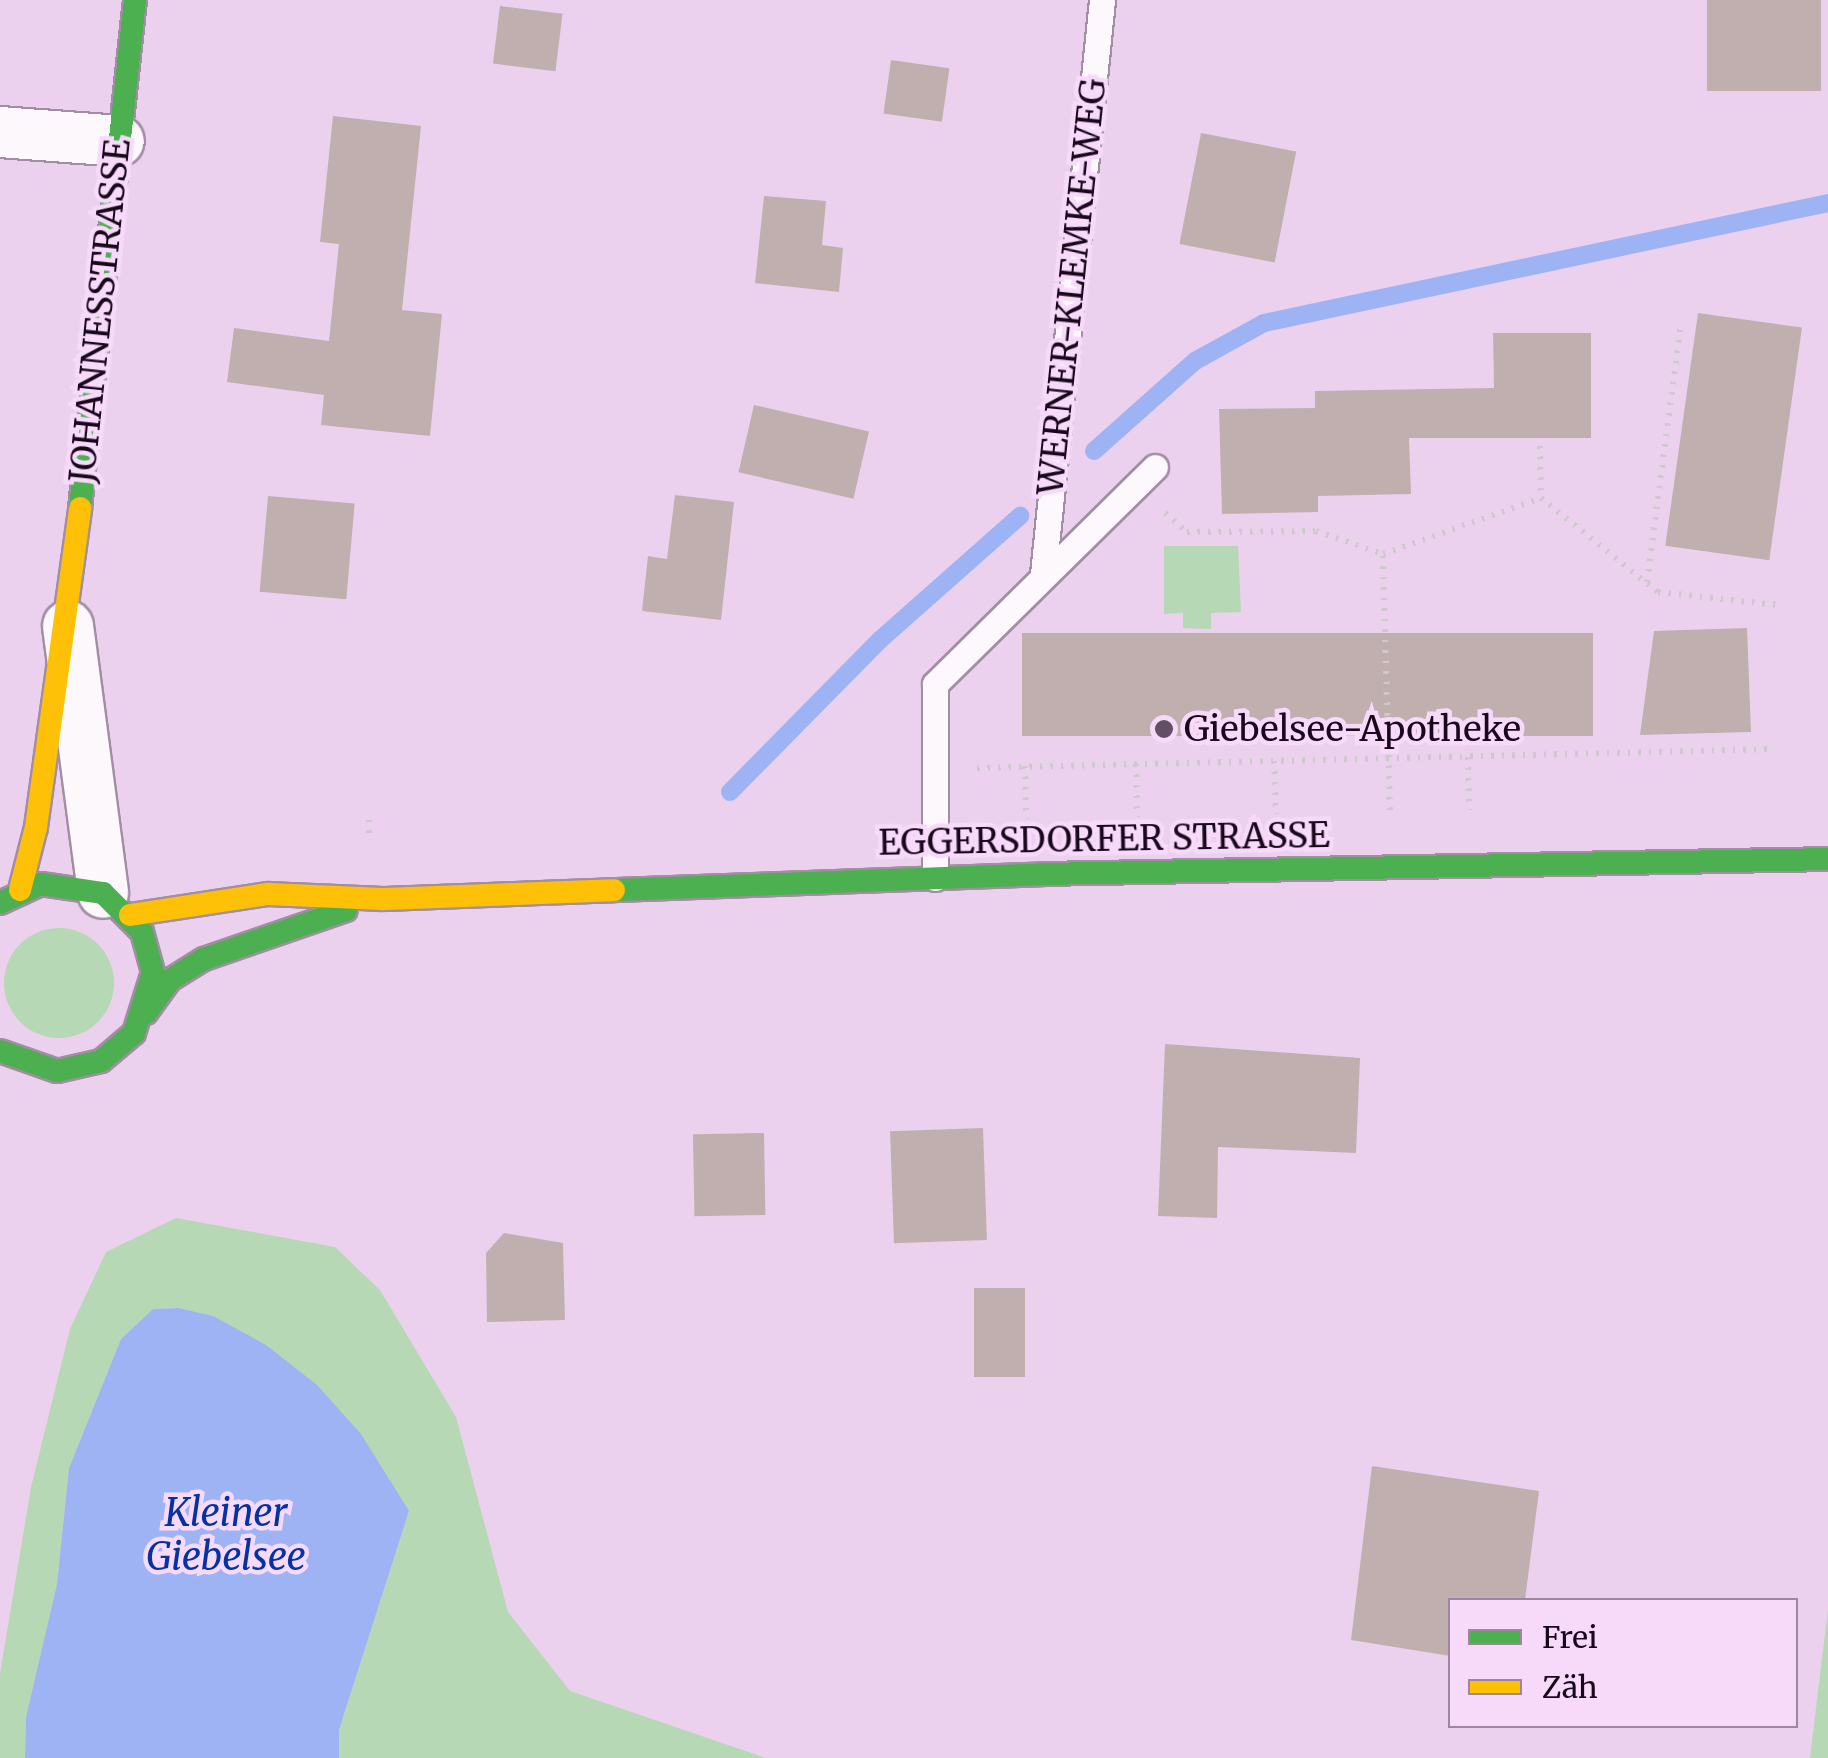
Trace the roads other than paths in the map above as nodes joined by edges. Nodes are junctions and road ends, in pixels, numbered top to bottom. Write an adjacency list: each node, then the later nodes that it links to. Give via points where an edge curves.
1 (135, 0): 4 (street, JOHANNESSTRASSE)
2 (1102, 0): 6 (lane, WERNER-KLEMKE-WEG)
3 (0, 132): 4 (street)
4 (119, 141): 7 (street, JOHANNESSTRASSE)
5 (1155, 467): 6 (lane, WERNER-KLEMKE-WEG)
6 (1043, 574): 9 (lane, WERNER-KLEMKE-WEG, via 935,684)
7 (68, 623): 10 (street, JOHANNESSTRASSE); 12 (street, JOHANNESSTRASSE)
8 (1828, 859): 9 (street, EGGERSDORFER STRASSE)
9 (934, 878): 11 (street, EGGERSDORFER STRASSE)
10 (10, 896): 12 (street, EGGERSDORFER STRASSE, via 62,882)
11 (383, 899): 12 (street, EGGERSDORFER STRASSE, via 332,892); 13 (street, EGGERSDORFER STRASSE, via 204,959 170,980)
12 (117, 904): 13 (street, via 150,952)
13 (146, 1013): 14 (street, EGGERSDORFER STRASSE, via 127,1042 79,1069 26,1073)
14 (0, 1051)

